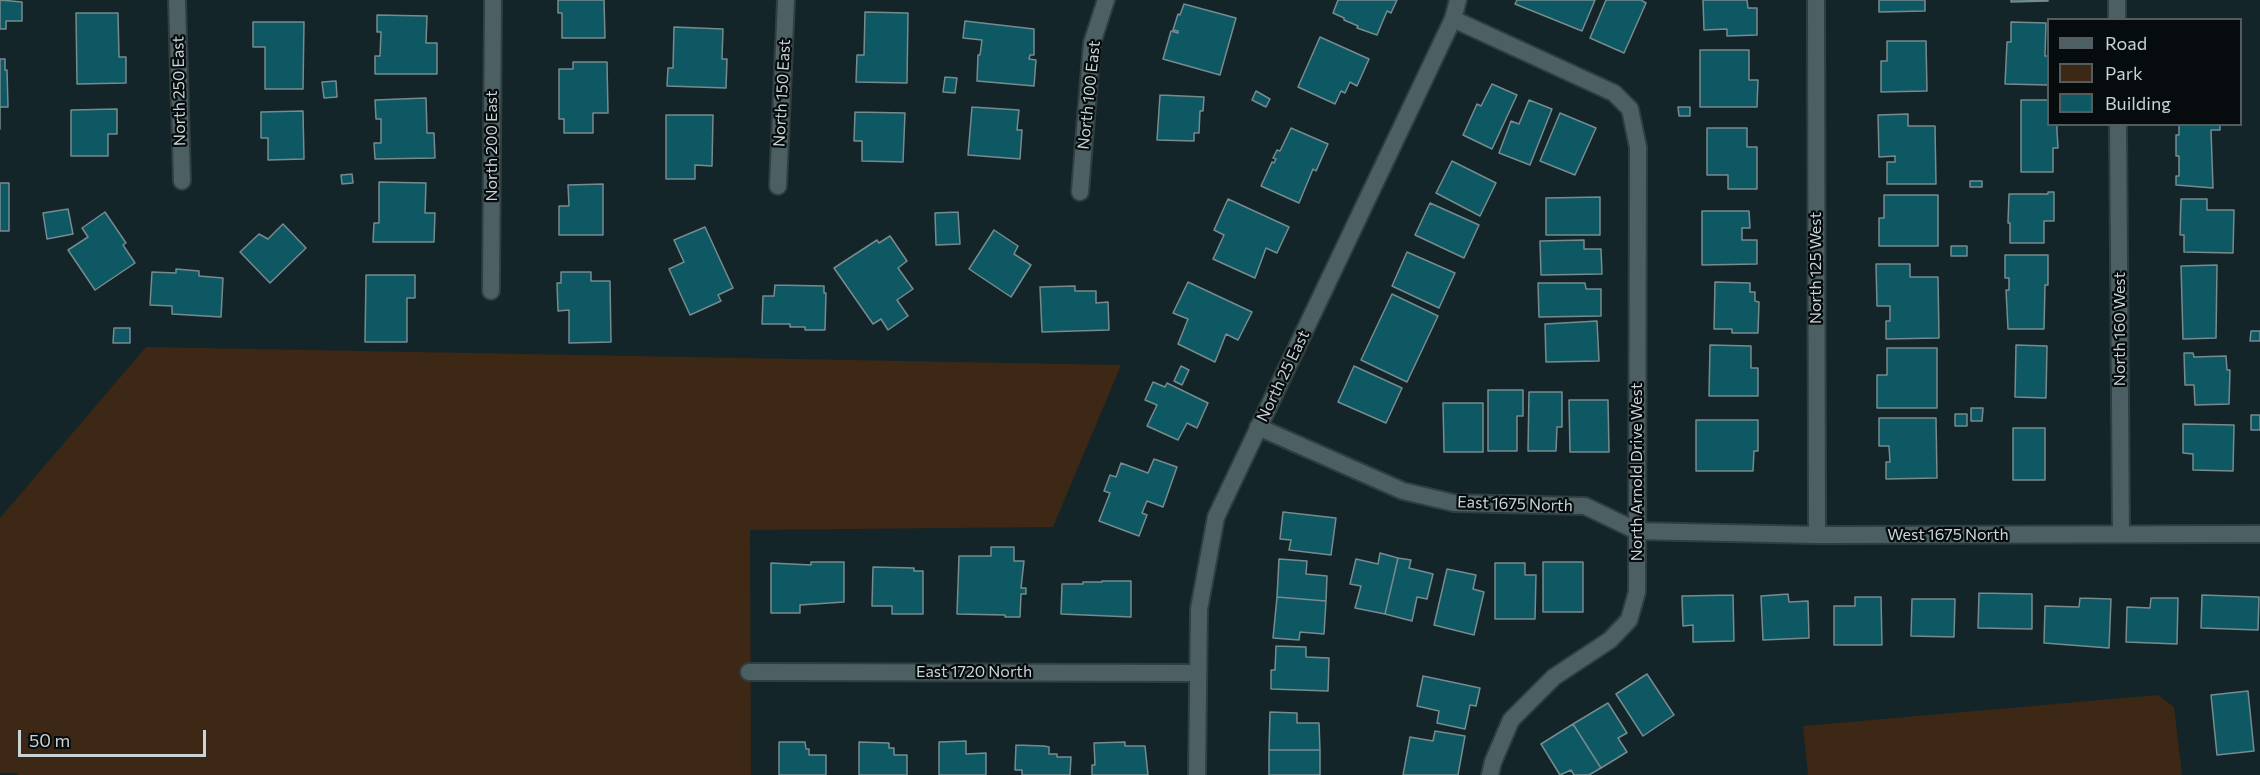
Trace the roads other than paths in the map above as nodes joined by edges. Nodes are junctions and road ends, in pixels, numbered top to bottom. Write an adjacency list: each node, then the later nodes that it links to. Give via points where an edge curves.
1 (177, 0): 11 (street, North 250 East)
2 (493, 0): 14 (street, North 200 East)
3 (786, 0): 12 (street, North 150 East)
4 (1106, 0): 13 (street, North 100 East, via 1092,43)
5 (1458, 0): 9 (street, North 25 East)
6 (1816, 0): 19 (street, North 125 West)
7 (2117, 0): 8 (street)
8 (2117, 18)
9 (1453, 19): 15 (street, North 25 East); 16 (street, North Arnold Drive West, via 1614,93 1630,109 1638,147)
10 (2118, 126): 17 (street, North 160 West)
11 (182, 182)
12 (778, 186)
13 (1080, 192)
14 (491, 291)
15 (1258, 427): 16 (street, East 1675 North, via 1403,491 1454,503 1585,506); 21 (street, North 25 East, via 1216,517 1199,609)
16 (1637, 531): 19 (street, West 1675 North); 23 (street, North Arnold Drive West, via 1637,592 1629,620 1610,640 1554,677 1510,720)
17 (2121, 534): 18 (street, West 1675 North); 19 (street, West 1675 North)
18 (2260, 534)
19 (1817, 535)
20 (749, 672): 21 (street, East 1720 North)
21 (1198, 673): 22 (street, North 25 East)
22 (1197, 775)
23 (1490, 775)

